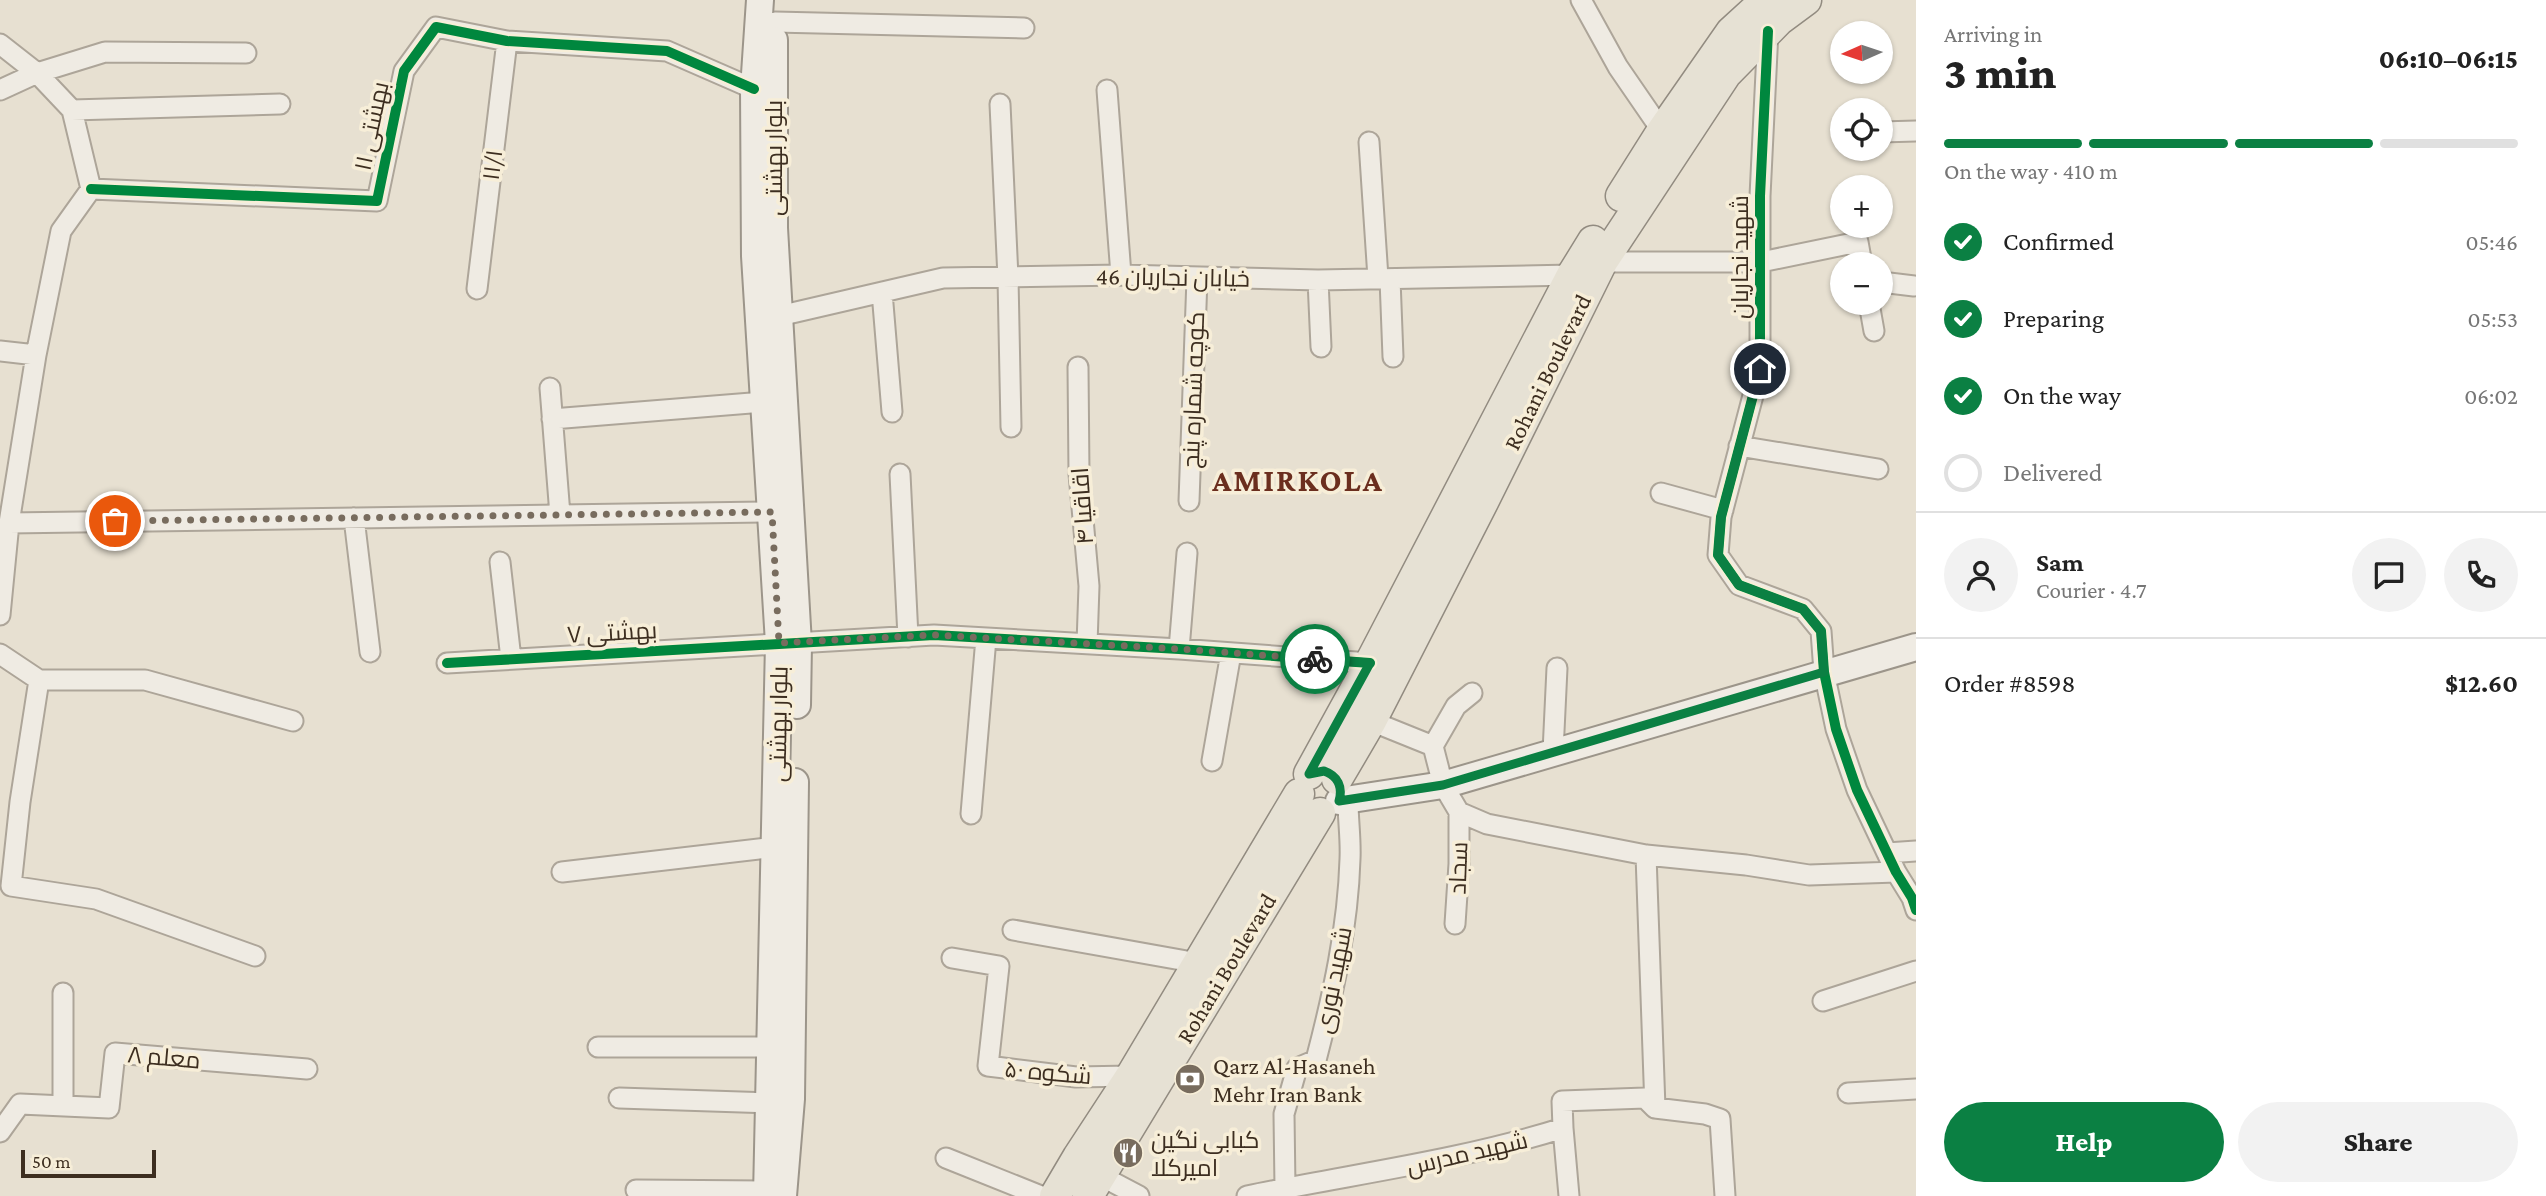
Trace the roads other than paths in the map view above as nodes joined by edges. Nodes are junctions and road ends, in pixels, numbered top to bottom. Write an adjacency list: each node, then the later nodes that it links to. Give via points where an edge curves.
1 (1581, 0): 16 (street, via 1618,67)
2 (1806, 0): 4 (main road, Rohani Boulevard)
3 (770, 7): 5 (street); 10 (main road, بلوار بهشتی); 35 (main road, بلوار بهشتی, via 774,228)
4 (1763, 9): 16 (main road, Rohani Boulevard, via 1731,32); 22 (main road, Rohani Boulevard, via 1726,74); 23 (street, شهید نجاریان)
5 (1024, 29)
6 (507, 41): 10 (street, بهشتی ۱۱, via 667,51); 20 (street, بهشتی ۱۱, via 436,27 404,71 377,201); 32 (street, ۱۱/۱)
7 (0, 44): 9 (street)
8 (246, 53): 9 (street, via 105,52)
9 (37, 74): 11 (street); 15 (street)
10 (754, 89): 35 (main road, بلوار بهشتی, via 755,256)
11 (0, 90)
12 (1107, 90): 24 (street)
13 (280, 104): 15 (street)
14 (1000, 104): 26 (street)
15 (72, 110): 20 (street)
16 (1662, 131): 25 (main road, Rohani Boulevard)
17 (1916, 131): 18 (street)
18 (1893, 132)
19 (1369, 142): 28 (street)
20 (90, 189): 39 (street, via 61,231)
21 (1860, 252): 23 (street, via 1858,243)
22 (1601, 262): 23 (street); 77 (main road, Rohani Boulevard)
23 (1761, 262): 47 (street, شهید نجاریان, via 1760,369)
24 (1121, 275): 26 (street, خیابان نجاریان 46); 27 (street, خیابان نجاریان 46)
25 (1572, 275): 28 (street, خیابان نجاریان 46); 71 (main road, Rohani Boulevard)
26 (1008, 278): 33 (street, خیابان نجاریان 46, via 943,278); 46 (street)
27 (1197, 278): 29 (street, خیابان نجاریان 46); 51 (street, کوچه شماره پنج)
28 (1384, 279): 29 (street, خیابان نجاریان 46); 40 (street)
29 (1318, 280): 37 (street)
30 (1893, 283): 31 (street)
31 (1914, 286)
32 (477, 289)
33 (882, 292): 35 (street, خیابان نجاریان 46); 44 (street)
34 (1871, 315): 36 (street)
35 (769, 317): 43 (main road, بلوار بهشتی); 62 (main road, بلوار بهشتی)
36 (1874, 331)
37 (1321, 347)
38 (0, 351): 39 (street)
39 (36, 355): 56 (street)
40 (1393, 357)
41 (1078, 368): 63 (street, اقاقیا ۴, via 1079,474 1089,586)
42 (550, 388): 45 (street)
43 (764, 402): 45 (street); 53 (main road, بلوار بهشتی)
44 (891, 412)
45 (552, 419): 54 (street)
46 (1011, 427)
47 (1739, 446): 48 (street); 52 (street, شهید نجاریان)
48 (1878, 469)
49 (900, 474): 60 (street)
50 (1661, 493): 52 (street)
51 (1189, 501)
52 (1723, 510): 73 (street, شهید نجاریان, via 1718,555 1739,585 1803,609 1821,631)
53 (772, 512): 54 (street); 62 (main road, بلوار بهشتی)
54 (560, 515): 55 (street)
55 (354, 518): 56 (street); 66 (street)
56 (9, 523): 59 (street)
57 (1187, 553): 65 (street)
58 (500, 562): 69 (street)
59 (0, 615)
60 (908, 637): 61 (street, بهشتی ۷); 62 (street, بهشتی ۷)
61 (986, 638): 63 (street, بهشتی ۷); 84 (street)
62 (789, 644): 69 (street, بهشتی ۷); 85 (main road, بلوار بهشتی); 92 (main road, بلوار بهشتی)
63 (1087, 644): 65 (street, بهشتی ۷)
64 (1916, 647): 73 (main road)
65 (1179, 649): 67 (street, بهشتی ۷)
66 (370, 652)
67 (1231, 653): 71 (street, بهشتی ۷); 80 (street)
68 (0, 654): 74 (street)
69 (511, 659): 70 (street, بهشتی ۷)
70 (447, 663)
71 (1370, 663): 82 (main road, Rohani Boulevard)
72 (1557, 668): 79 (street)
73 (1824, 672): 79 (main road); 87 (street, شهید نجاریان, via 1836,729 1857,790)
74 (39, 680): 76 (street, via 145,680); 95 (street, via 11,886 96,899)
75 (1472, 692): 78 (street, via 1456,706)
76 (293, 721)
77 (1371, 721): 78 (street); 82 (main road, Rohani Boulevard)
78 (1433, 746): 81 (street)
79 (1553, 752): 81 (main road)
80 (1212, 761)
81 (1443, 785): 82 (main road); 83 (street)
82 (1325, 794): 97 (main road, Rohani Boulevard); 114 (main road, Rohani Boulevard); 116 (street, شهید نوری, via 1350,858 1345,921 1316,1060 1297,1068 1284,1114)
83 (1459, 811): 88 (street, via 1487,824); 93 (street, سجاد)
84 (971, 814)
85 (776, 847): 89 (street); 92 (main road, بلوار بهشتی)
86 (1916, 851): 87 (street)
87 (1887, 853): 90 (street, شهید نجاریان)
88 (1646, 855): 90 (street, via 1810,875); 110 (street)
89 (562, 872)
90 (1896, 872): 91 (street, شهید نجاریان)
91 (1916, 911)
92 (783, 923): 102 (main road, بلوار بهشتی); 118 (main road, بلوار بهشتی, via 792,1099)
93 (1455, 924)
94 (1013, 930): 97 (street)
95 (254, 956)
96 (953, 958): 104 (street, شکوه ۵۰, via 999,966 988,1066 1076,1077)
97 (1198, 963): 104 (main road, Rohani Boulevard)
98 (1916, 971): 100 (street)
99 (63, 993): 109 (street)
100 (1823, 1000)
101 (598, 1047): 102 (street)
102 (771, 1047): 108 (main road, بلوار بهشتی)
103 (307, 1069): 109 (street, معلم ۸, via 115,1054 109,1108)
104 (1131, 1076): 120 (main road)
105 (1916, 1089): 106 (street)
106 (1848, 1093)
107 (619, 1098): 108 (street)
108 (769, 1103): 118 (main road, بلوار بهشتی)
109 (63, 1106): 112 (street, معلم ۸, via 20,1104)
110 (1656, 1108): 111 (street, via 1645,1098 1562,1101); 124 (street, via 1720,1119)
111 (1563, 1128): 115 (street, شهید مدرس); 123 (street)
112 (0, 1132)
113 (946, 1158): 119 (street)
114 (1095, 1186): 121 (street)
115 (1344, 1187): 116 (street, شهید مدرس)
116 (1285, 1188): 122 (street, شهید مدرس)
117 (636, 1190): 118 (street)
118 (772, 1194)
119 (1041, 1196)
120 (1055, 1196)
121 (1139, 1196)
122 (1247, 1196)
123 (1569, 1196)
124 (1725, 1196)

